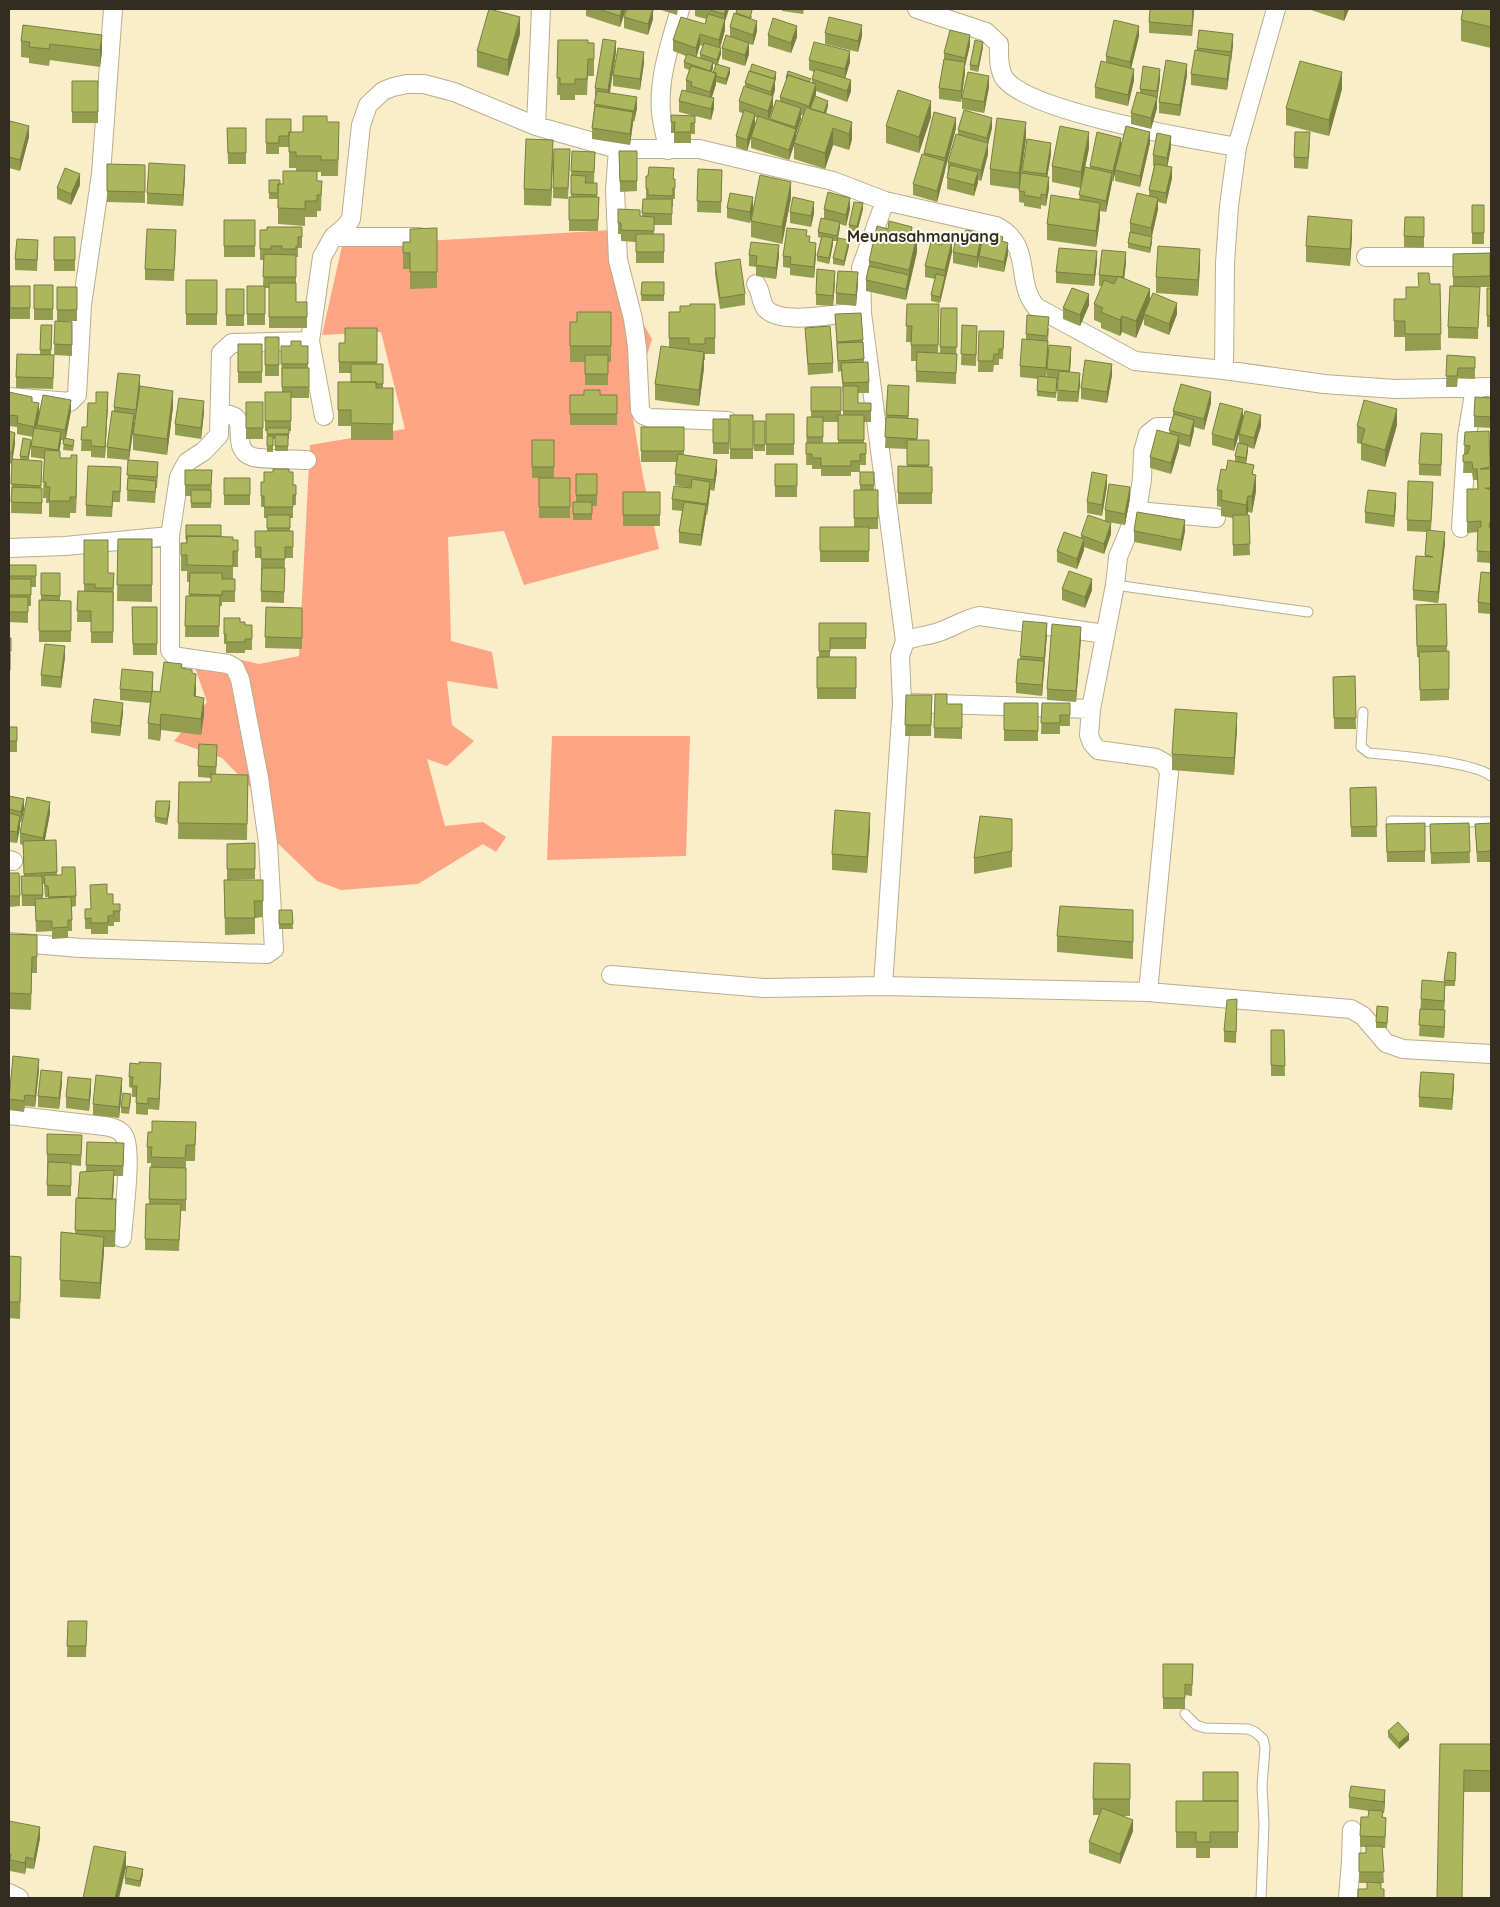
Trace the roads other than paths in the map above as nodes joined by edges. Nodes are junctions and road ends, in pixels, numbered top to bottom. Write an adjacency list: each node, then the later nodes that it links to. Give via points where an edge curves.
1 (113, 9): 20 (street, via 101,174 82,305 77,394 70,402)
2 (540, 9): 6 (street)
3 (680, 9): 9 (street, via 660,97)
4 (917, 9): 7 (street, via 986,32 999,44 1000,70 1005,79 1027,95 1091,116)
5 (1276, 9): 7 (street)
6 (536, 126): 8 (street); 12 (street, via 454,92 424,84 407,84 383,92 368,105 360,125 351,219)
7 (1237, 147): 18 (street, via 1225,263)
8 (618, 150): 9 (street); 23 (street, via 615,190 618,260 633,319 640,410 650,418)
9 (668, 150): 10 (street, via 698,150 833,181)
10 (885, 201): 16 (street, via 861,268); 18 (street, via 1004,230 1020,251 1029,296 1036,307 1135,361)
11 (419, 236): 12 (street)
12 (333, 237): 17 (street, via 321,263)
13 (1366, 257): 14 (street)
14 (1491, 257)
15 (756, 284): 16 (street, via 766,308 781,316 799,318)
16 (862, 313): 34 (street)
17 (310, 341): 21 (street, via 232,343 225,348 221,353); 22 (street)
18 (1224, 370): 19 (street, via 1324,384 1395,389)
19 (1483, 388): 28 (street, via 1467,436)
20 (9, 397)
21 (221, 412): 25 (street, via 238,421 240,445 252,457); 29 (street, via 219,435 188,462 179,478)
22 (324, 416)
23 (728, 421)
24 (1170, 427): 26 (street, via 1158,427 1148,434)
25 (307, 460)
26 (1137, 511): 27 (street); 31 (street, via 1118,557)
27 (1216, 518)
28 (1461, 528)
29 (170, 536): 30 (street); 41 (street, via 170,650 180,657 228,664 235,668 240,679 268,843 274,949 267,954 80,948)
30 (9, 548)
31 (1115, 584): 32 (lane); 33 (street)
32 (1308, 612)
33 (1105, 634): 34 (street, via 979,616); 36 (street)
34 (905, 642): 35 (street, via 900,656)
35 (902, 703): 36 (street); 43 (street)
36 (1091, 709): 44 (street, via 1089,735 1098,750 1156,758 1165,763 1169,773)
37 (1363, 712): 38 (lane, via 1361,747 1364,751 1473,768)
38 (1491, 776)
39 (1391, 821): 40 (lane)
40 (1491, 822)
41 (9, 942)
42 (611, 975): 43 (street, via 764,988)
43 (883, 986): 44 (street)
44 (1148, 992): 45 (street, via 1351,1009 1364,1016 1386,1042 1403,1049)
45 (1491, 1054)
46 (9, 1115): 47 (street, via 116,1128 125,1136 128,1151)
47 (122, 1238)
48 (1185, 1714): 52 (lane, via 1196,1725 1205,1728 1248,1730 1263,1739)
49 (1352, 1830): 53 (street)
50 (9, 1894): 51 (street)
51 (19, 1898)
52 (1262, 1898)
53 (1348, 1898)

